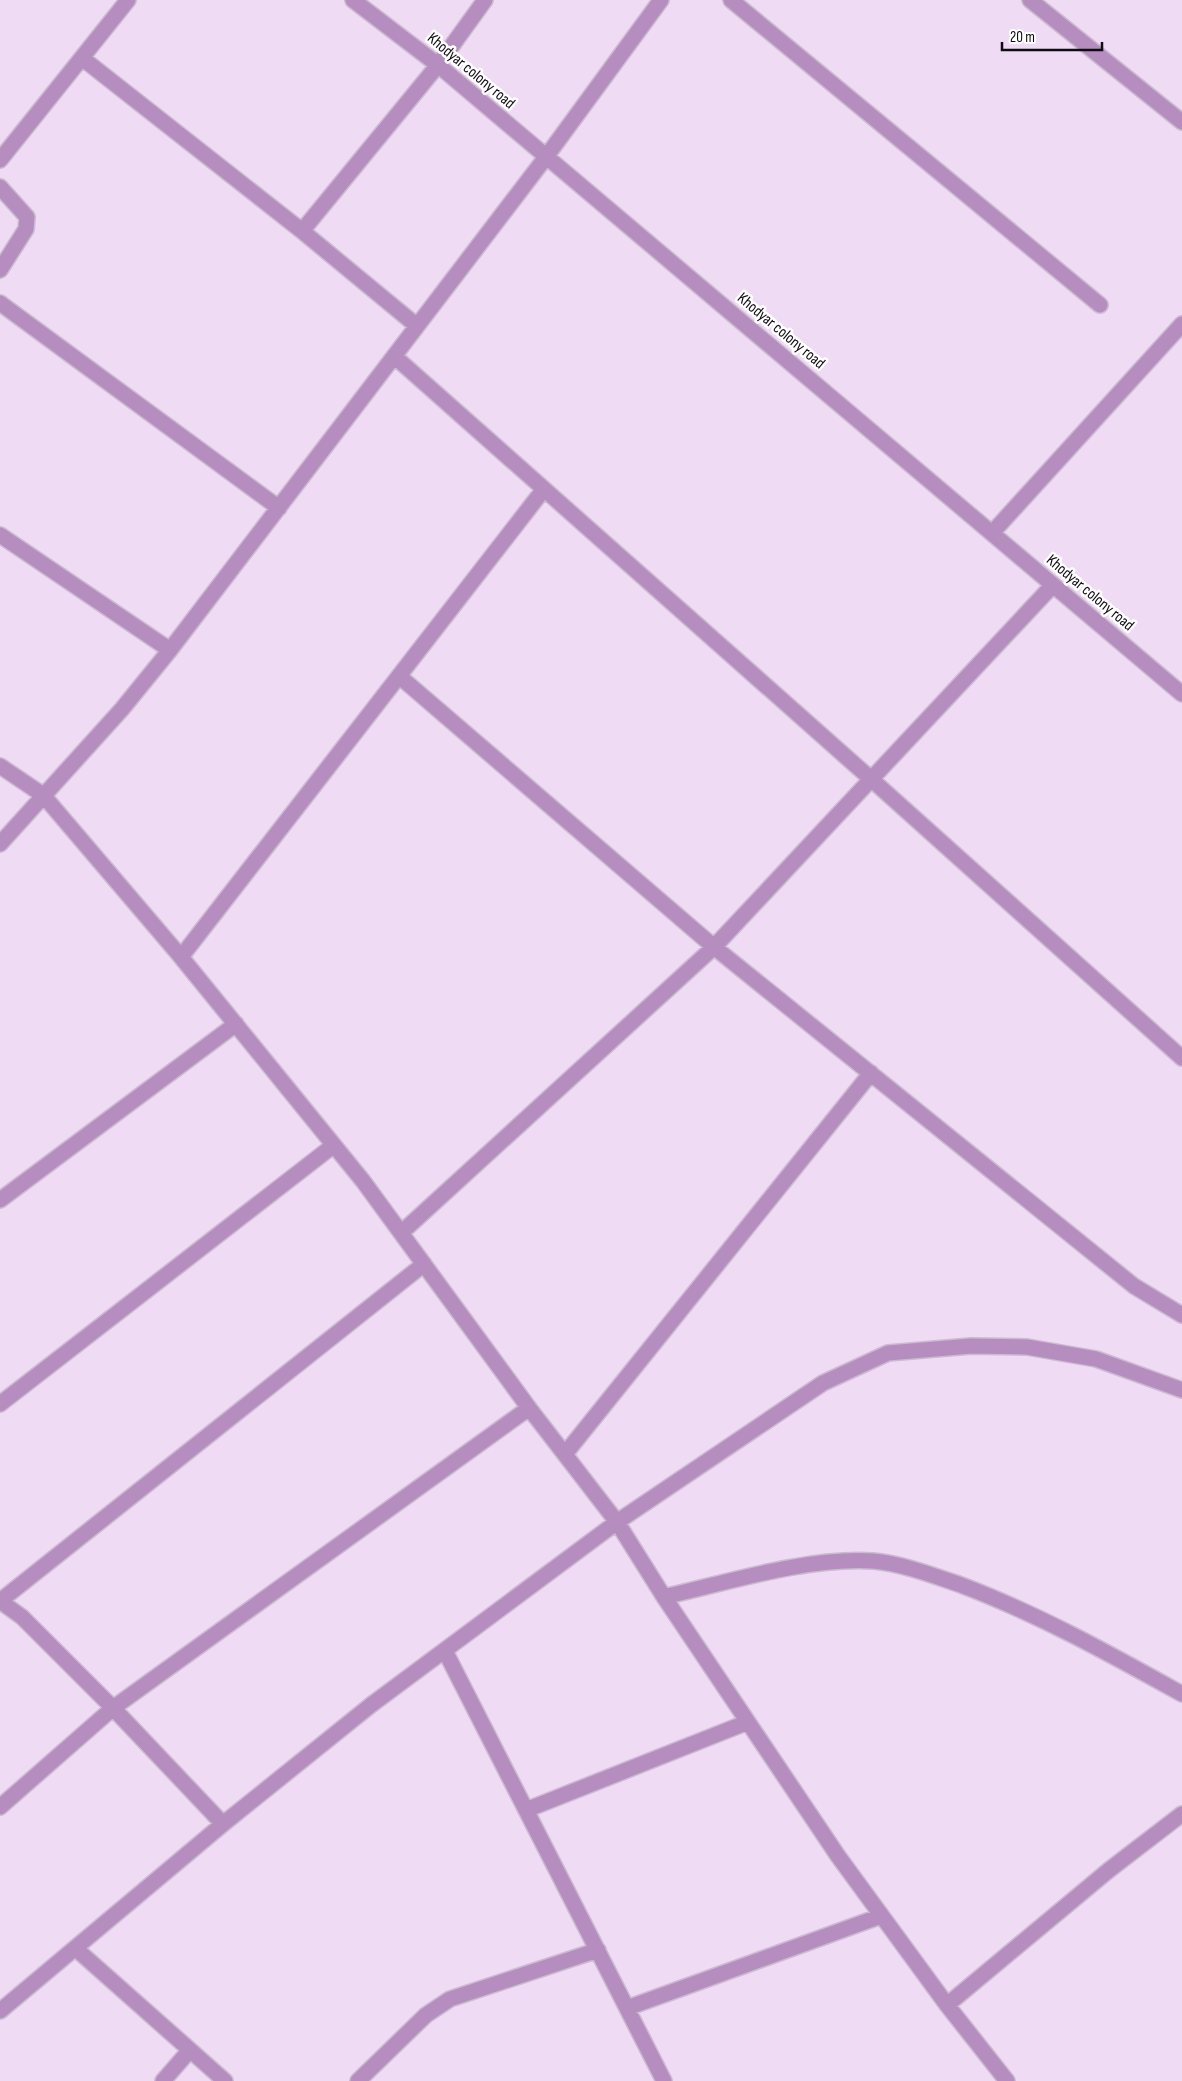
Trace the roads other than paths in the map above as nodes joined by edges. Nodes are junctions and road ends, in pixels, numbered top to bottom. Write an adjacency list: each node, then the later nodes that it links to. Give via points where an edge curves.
1 (128, 0): 7 (street)
2 (353, 0): 8 (street, Khodyar colony road)
3 (485, 0): 8 (street)
4 (661, 0): 10 (street)
5 (731, 0): 16 (street)
6 (1030, 0): 9 (street)
7 (82, 58): 11 (street); 13 (street)
8 (438, 65): 10 (street, Khodyar colony road); 13 (street)
9 (1182, 122)
10 (546, 157): 18 (street); 22 (street, Khodyar colony road)
11 (0, 160)
12 (0, 187): 14 (street, via 27,217 26,229)
13 (302, 231): 18 (street)
14 (0, 270)
15 (0, 303): 21 (street)
16 (1100, 305)
17 (1182, 324): 22 (street)
18 (417, 326): 19 (street)
19 (394, 356): 20 (street); 21 (street)
20 (544, 488): 26 (street); 29 (street)
21 (279, 508): 25 (street)
22 (992, 534): 24 (street, Khodyar colony road)
23 (0, 535): 25 (street)
24 (1053, 585): 27 (street, Khodyar colony road); 29 (street)
25 (170, 650): 30 (street, via 122,709)
26 (399, 676): 32 (street); 33 (street)
27 (1182, 694)
28 (0, 766): 30 (street)
29 (871, 778): 32 (street); 35 (street)
30 (43, 795): 31 (street); 33 (street)
31 (0, 844)
32 (714, 947): 36 (street); 39 (street)
33 (181, 957): 34 (street)
34 (236, 1024): 37 (street); 38 (street)
35 (1182, 1058)
36 (871, 1074): 41 (street, via 1134,1286); 45 (street)
37 (334, 1145): 39 (street); 43 (street)
38 (0, 1200)
39 (401, 1232): 40 (street)
40 (424, 1264): 44 (street); 48 (street)
41 (1182, 1315)
42 (1182, 1390): 46 (street, via 1096,1359 1027,1347 971,1346 888,1353 823,1383)
43 (0, 1404)
44 (528, 1408): 45 (street); 51 (street)
45 (565, 1454): 46 (street)
46 (617, 1522): 47 (street); 49 (street)
47 (664, 1597): 50 (street, via 826,1562 874,1561 931,1574 1004,1601 1092,1644); 52 (street)
48 (0, 1601): 51 (street, via 22,1616)
49 (445, 1651): 54 (street); 56 (street)
50 (1182, 1694)
51 (113, 1708): 53 (street); 56 (street)
52 (748, 1722): 54 (street); 57 (street)
53 (0, 1807)
54 (526, 1810): 59 (street)
55 (1182, 1814): 60 (street, via 1108,1870)
56 (223, 1824): 58 (street)
57 (881, 1916): 60 (street); 61 (street)
58 (75, 1948): 62 (street); 63 (street)
59 (598, 1950): 61 (street); 66 (street, via 450,1999 426,2015)
60 (947, 2005): 68 (street)
61 (627, 2008): 67 (street)
62 (0, 2011)
63 (190, 2050): 64 (street); 65 (street)
64 (163, 2081)
65 (225, 2081)
66 (358, 2081)
67 (664, 2081)
68 (1007, 2081)

